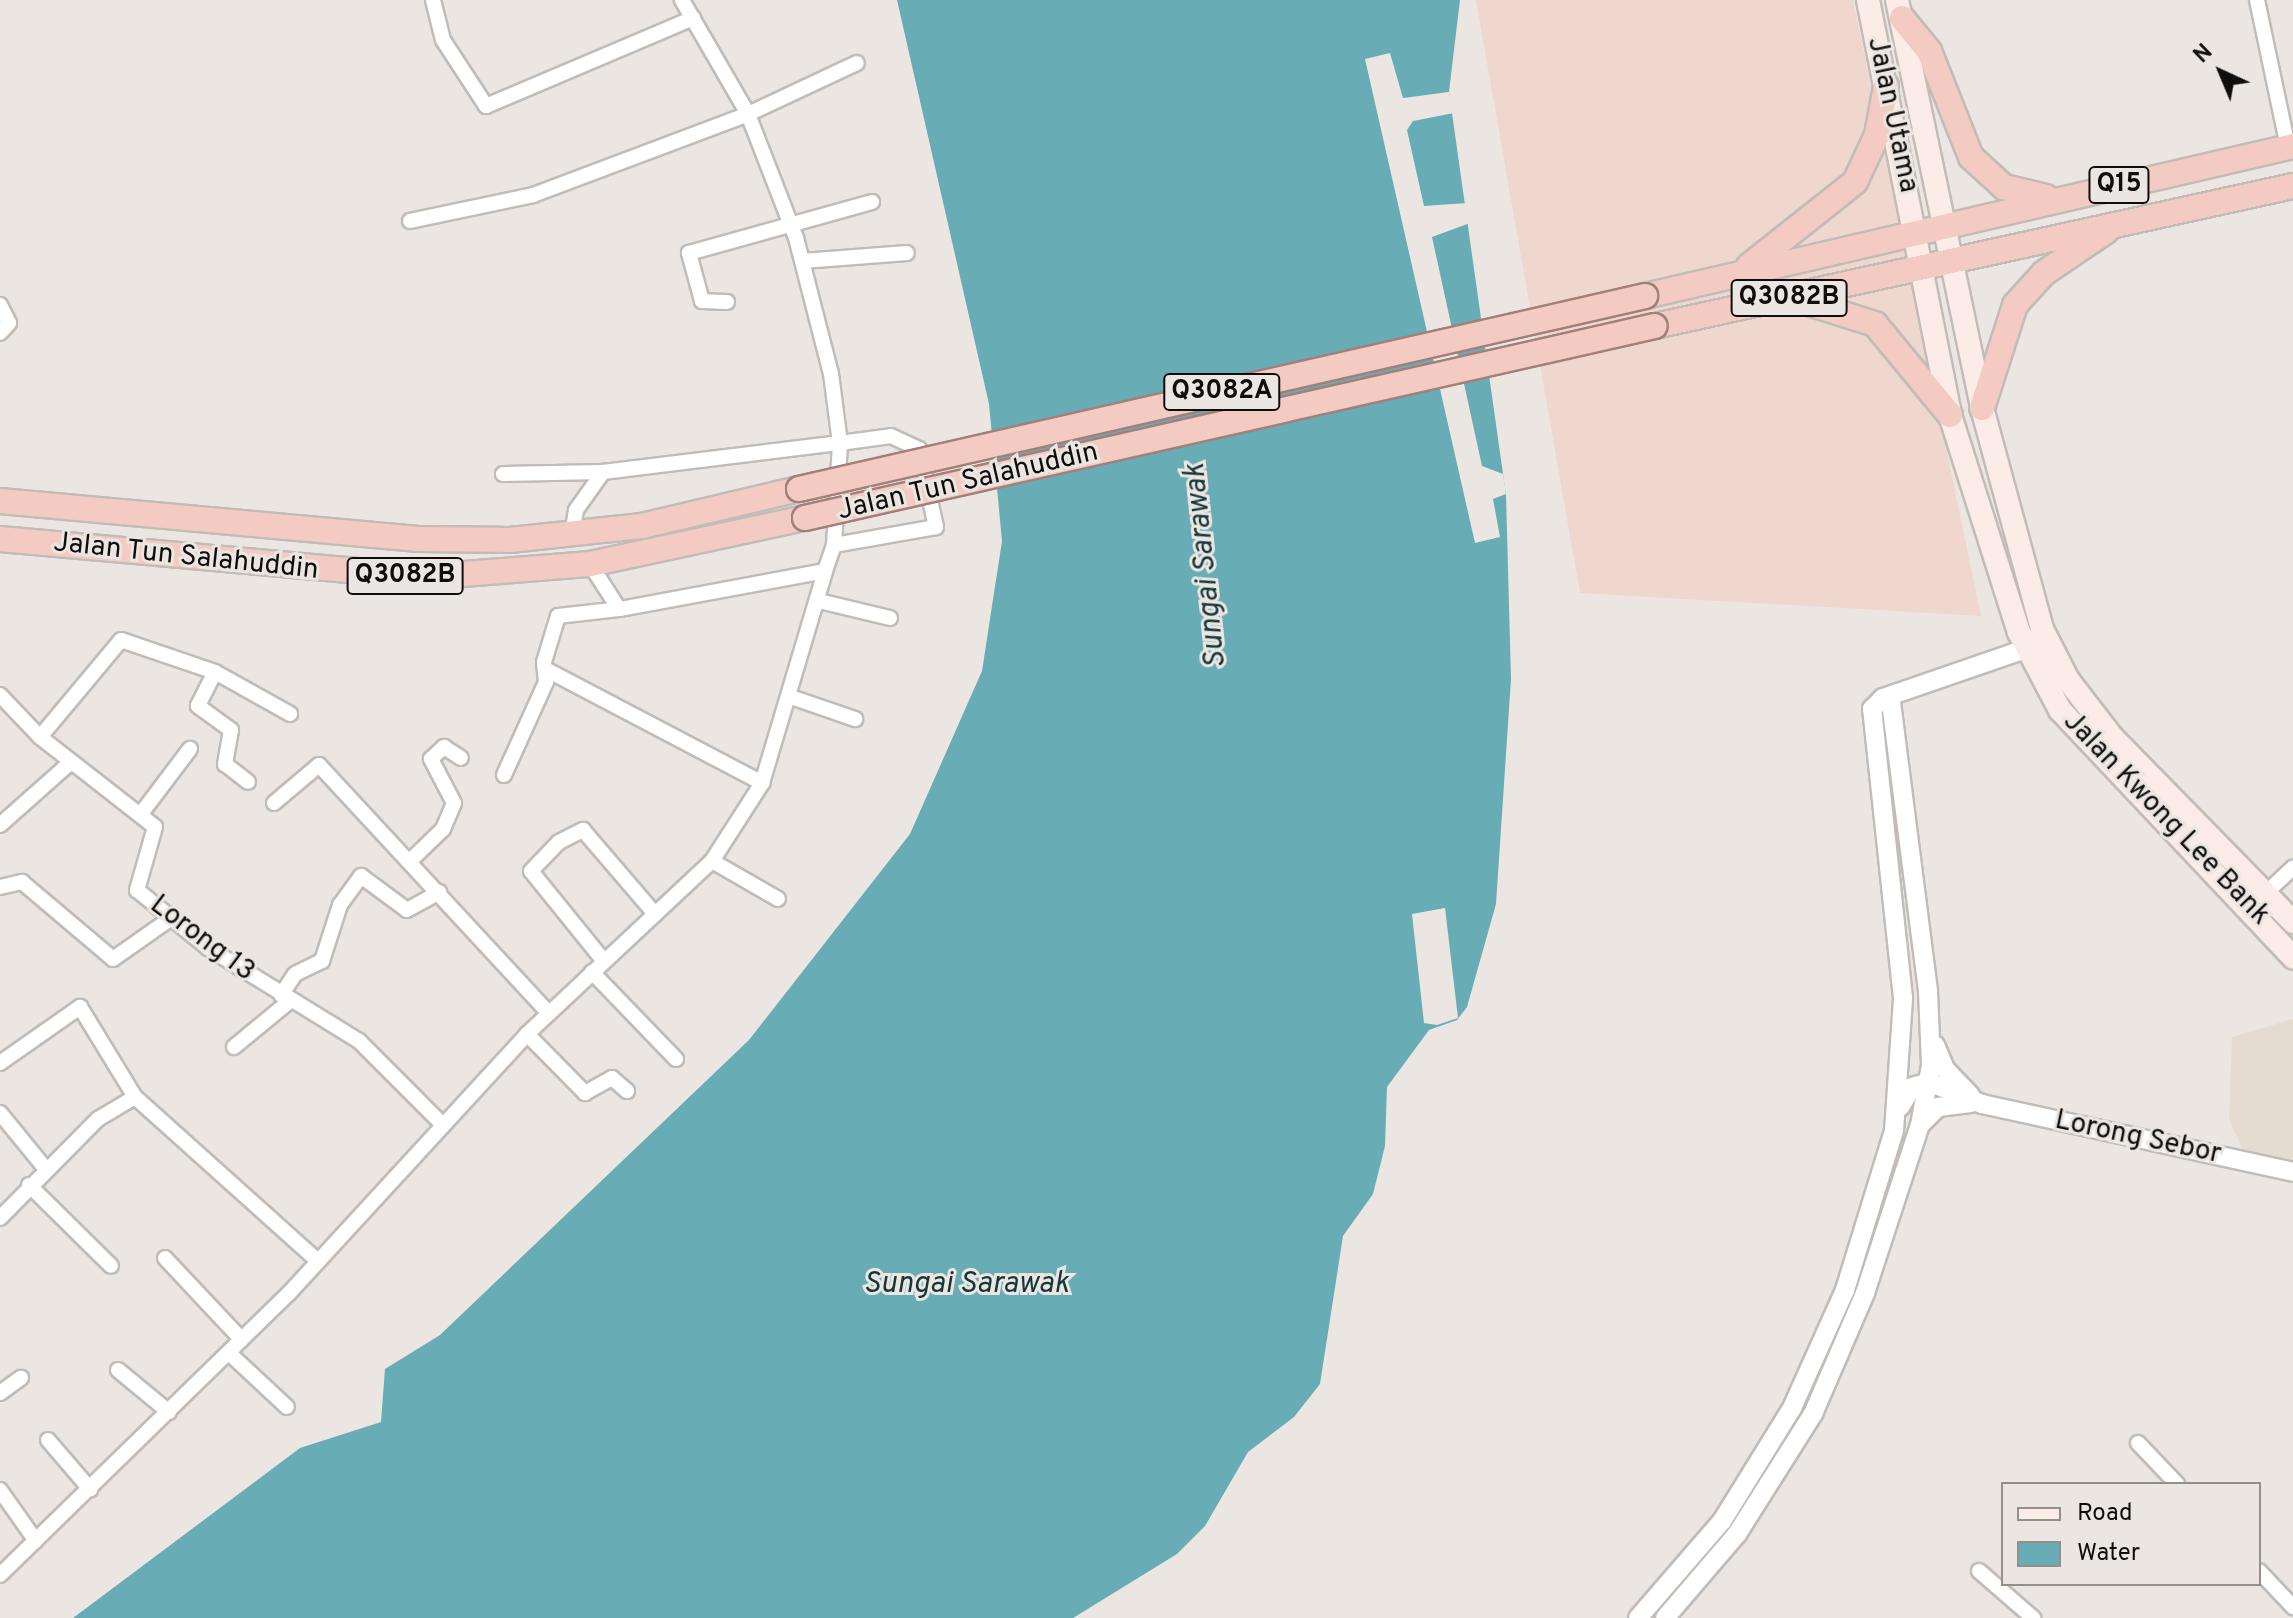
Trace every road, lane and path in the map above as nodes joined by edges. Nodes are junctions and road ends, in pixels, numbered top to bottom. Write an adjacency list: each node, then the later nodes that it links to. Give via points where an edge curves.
1 (433, 0): 6 (street, via 443,40 486,106)
2 (682, 0): 6 (street)
3 (1868, 0): 8 (main road, Jalan Utama)
4 (2257, 0): 10 (street)
5 (1900, 9): 12 (highway, via 1929,51 1963,143 1981,168 2019,194); 17 (main road, Jalan Utama)
6 (693, 18): 9 (street)
7 (857, 63): 9 (street)
8 (1886, 86): 18 (main road, Jalan Utama); 23 (highway, via 1877,135 1855,182)
9 (748, 114): 14 (street); 15 (street, via 533,195)
10 (2291, 147): 12 (highway, Q15)
11 (2293, 186): 16 (highway, Q15)
12 (2065, 198): 17 (highway, Q15)
13 (872, 202): 14 (street)
14 (789, 220): 21 (street); 25 (street, via 689,253 702,301)
15 (410, 221)
16 (2118, 223): 20 (highway, Q15); 28 (highway, via 2044,273 2015,305 1992,360)
17 (1946, 224): 18 (highway, Q15); 20 (main road, Jalan Utama)
18 (1916, 231): 22 (main road, Jalan Utama); 23 (highway, Jalan Tun Salahuddin / Q3082A)
19 (907, 253): 21 (street)
20 (1952, 259): 22 (highway, Q15); 28 (main road, Jalan Kwong Lee Bank)
21 (803, 261): 30 (street)
22 (1923, 266): 24 (highway, Jalan Tun Salahuddin / Q3082B); 29 (main road, Jalan Kwong Lee Bank)
23 (1741, 272): 34 (highway, Jalan Tun Salahuddin / Q3082A, bridge, via 799,489)
24 (1790, 297): 29 (highway, via 1849,310 1875,324); 37 (highway, Jalan Tun Salahuddin / Q3082B, bridge)
25 (727, 302)
26 (0, 305): 27 (street, via 9,323)
27 (0, 333)
28 (1982, 408): 64 (main road, Jalan Kwong Lee Bank, via 2022,570 2068,680 2112,737)
29 (1950, 415): 42 (main road, Jalan Kwong Lee Bank)
30 (840, 443): 31 (street); 36 (street); 36 (street, via 891,436 919,449 939,520 925,532)
31 (603, 472): 32 (street); 34 (street, via 576,510)
32 (503, 474)
33 (0, 501): 34 (highway, Jalan Tun Salahuddin / Q3082A, via 418,539)
34 (572, 535)
35 (0, 539): 37 (highway, Jalan Tun Salahuddin / Q3082B, via 427,577)
36 (834, 545): 38 (street)
37 (590, 564): 40 (street)
38 (825, 571): 39 (street); 40 (street)
39 (819, 601): 41 (street); 47 (street)
40 (619, 609): 43 (street, via 558,616 544,662)
41 (890, 618)
42 (2028, 648): 46 (street); 70 (main road, Jalan Kwong Lee Bank, via 2060,710)
43 (549, 671): 54 (street); 56 (street)
44 (215, 672): 48 (street); 50 (street, via 121,640); 55 (street, via 198,706 231,730 225,764)
45 (0, 695): 50 (street)
46 (1890, 696): 75 (street); 85 (street, via 1868,722 1903,1033)
47 (791, 697): 49 (street); 56 (street)
48 (290, 714)
49 (855, 719)
50 (40, 737): 53 (street)
51 (190, 749): 58 (street)
52 (461, 758): 60 (street, via 444,747 431,759 454,803 443,829)
53 (71, 762): 58 (street); 59 (street)
54 (504, 775)
55 (248, 782)
56 (762, 783): 61 (street)
57 (274, 803): 60 (street, via 319,765)
58 (140, 815): 68 (street, Lorong 13, via 157,835 134,881)
59 (0, 825)
60 (411, 860): 65 (street)
61 (712, 861): 66 (street); 67 (street)
62 (2291, 875): 64 (street)
63 (0, 887): 68 (street, via 10,879 22,882 113,959)
64 (2269, 890): 69 (main road, Jalan Kwong Lee Bank)
65 (439, 892): 73 (street, via 407,910 361,876 340,905 322,961 295,974); 74 (street)
66 (778, 899)
67 (655, 914): 71 (street); 71 (street, via 583,830 531,871)
68 (170, 919): 73 (street, Lorong 13)
69 (2293, 922)
70 (2293, 957)
71 (603, 960): 72 (street)
72 (592, 972): 74 (street); 78 (street)
73 (286, 998): 77 (street); 86 (street, Lorong 13, via 359,1041)
74 (549, 1013): 76 (street)
75 (1931, 1032): 80 (street); 83 (street, via 1945,1069)
76 (527, 1034): 81 (street, via 585,1093 612,1078); 86 (street)
77 (234, 1047)
78 (676, 1059)
79 (0, 1063): 82 (street, via 80,1007)
80 (1929, 1082): 83 (street); 85 (street, via 1912,1087); 87 (street)
81 (627, 1091)
82 (135, 1097): 88 (street, via 98,1119); 93 (street)
83 (1982, 1104): 87 (street, via 1938,1107); 89 (street, Lorong Sebor)
84 (0, 1113): 88 (street)
85 (1895, 1117): 112 (street, via 1845,1290 1792,1408 1722,1521)
86 (443, 1125): 93 (street)
87 (1920, 1125): 113 (street, via 1865,1293 1813,1414 1737,1534)
88 (45, 1168): 90 (street)
89 (2293, 1172)
90 (29, 1185): 91 (street); 94 (street)
91 (0, 1218)
92 (165, 1258): 95 (street)
93 (318, 1261): 95 (street)
94 (111, 1266)
95 (242, 1340): 96 (street)
96 (229, 1353): 100 (street); 101 (street)
97 (118, 1370): 101 (street)
98 (21, 1378): 99 (street)
99 (0, 1393)
100 (287, 1407)
101 (169, 1412): 105 (street)
102 (48, 1440): 105 (street)
103 (2138, 1443): 104 (street)
104 (2175, 1482)
105 (90, 1489): 107 (street)
106 (0, 1490): 107 (street)
107 (36, 1541): 110 (street)
108 (1979, 1571): 114 (street)
109 (2261, 1573): 111 (street)
110 (0, 1575)
111 (2293, 1607)
112 (1638, 1618)
113 (1665, 1618)
114 (2033, 1618)

